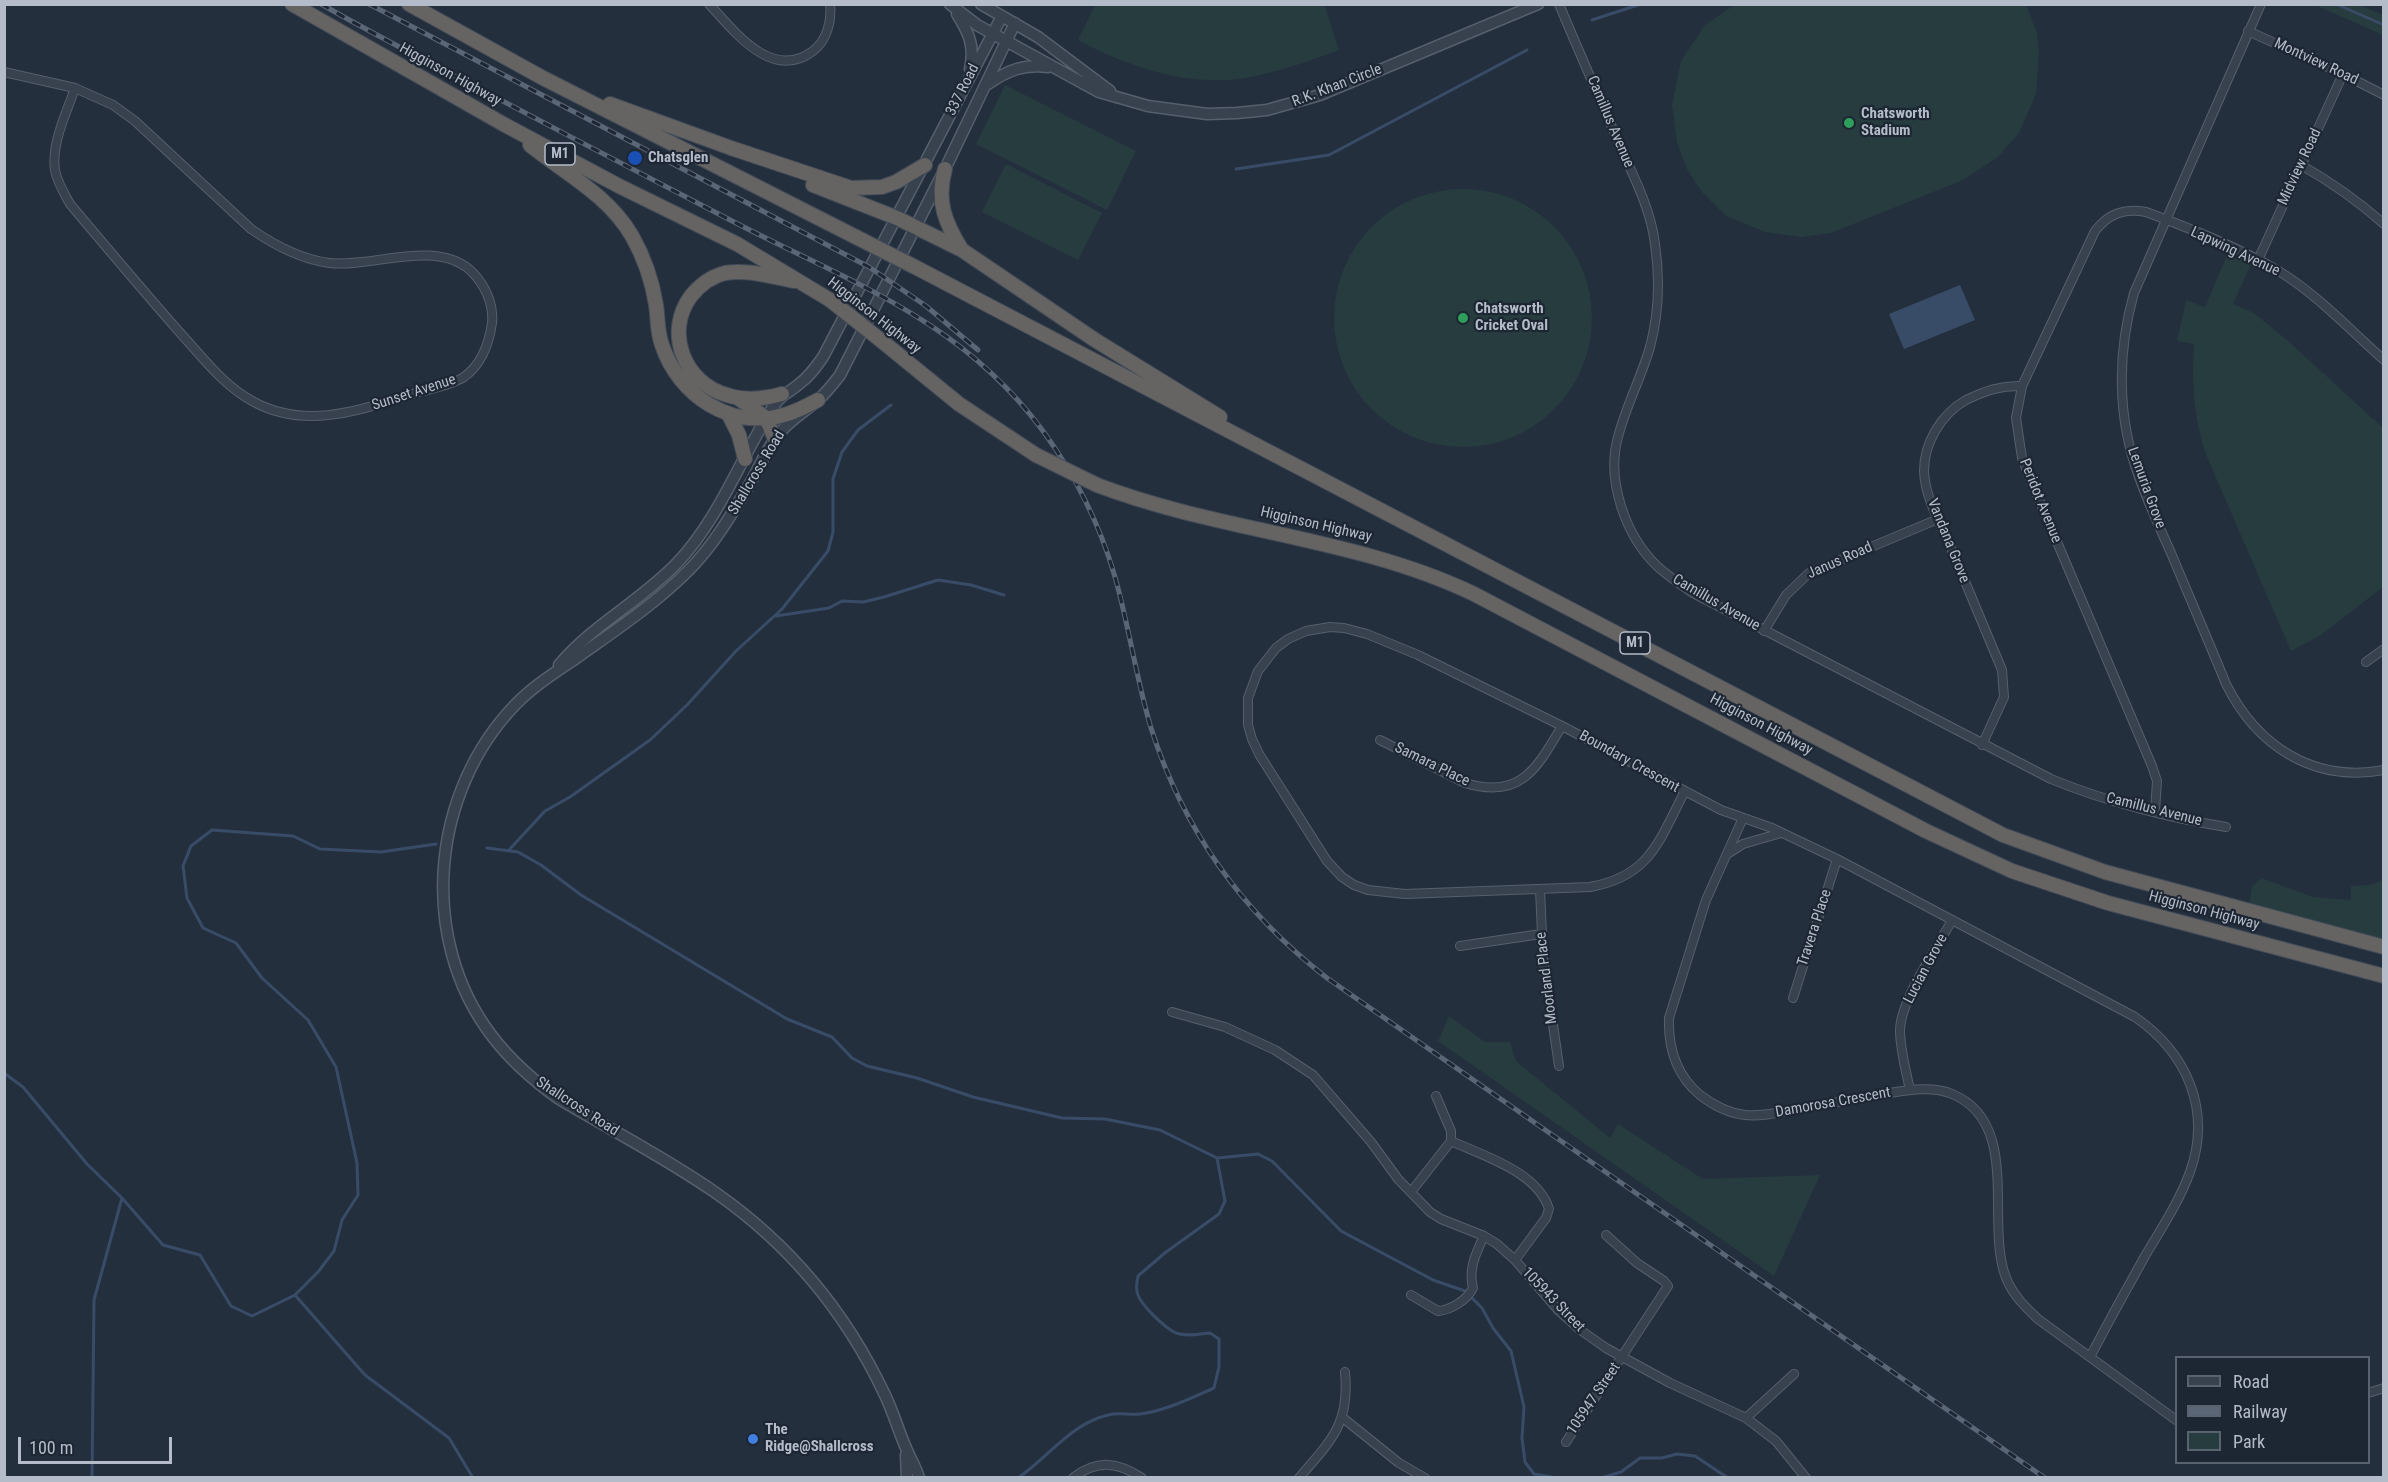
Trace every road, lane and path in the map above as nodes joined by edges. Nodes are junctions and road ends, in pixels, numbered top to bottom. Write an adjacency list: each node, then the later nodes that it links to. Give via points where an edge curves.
1 (292, 4): 24 (highway, Higginson Highway / M1)
2 (409, 4): 18 (highway, Higginson Highway / M1)
3 (709, 4): 4 (street, via 754,50 766,57 788,60 799,59 817,48 831,18)
4 (830, 4)
5 (981, 4): 10 (street, R.K. Khan Circle)
6 (1538, 4): 23 (street, R.K. Khan Circle, via 1320,95 1268,110 1207,114)
7 (1559, 4): 47 (street, Camillus Avenue, via 1640,190 1655,240 1657,308 1649,348 1614,459 1620,500 1636,538 1657,566 1693,593)
8 (2261, 4): 12 (street, Lemuria Grove)
9 (952, 6): 13 (street, R.K. Khan Circle); 19 (street, via 971,39)
10 (1002, 16): 11 (street, R.K. Khan Circle); 13 (street, 337 Road)
11 (1015, 23): 14 (street, 337 Road); 23 (street, R.K. Khan Circle)
12 (2248, 31): 17 (street, Montview Road); 30 (street, Lemuria Grove)
13 (992, 33): 14 (street, R.K. Khan Circle); 19 (street, 337 Road)
14 (1006, 41): 15 (street, R.K. Khan Circle); 20 (street, 337 Road)
15 (1057, 69): 20 (street, via 1025,66); 23 (street, R.K. Khan Circle, via 1099,92)
16 (4, 72): 21 (street, Sunset Avenue)
17 (2343, 74): 22 (street, Montview Road); 27 (street, Midview Road)
18 (543, 78): 25 (highway); 45 (highway, Higginson Highway / M1, bridge)
19 (967, 81): 26 (street, 337 Road)
20 (988, 84): 28 (street, 337 Road)
21 (75, 88): 21 (street, Sunset Avenue, via 54,159 60,186 70,204 162,312 213,370 240,394 279,412 320,417 356,411 462,378 484,356 493,313 485,288 460,263 432,256 329,263 293,253 251,229 120,111)
22 (2384, 95)
23 (1125, 100)
24 (506, 125): 35 (highway, Higginson Highway / M1, via 737,244); 41 (highway, via 614,210 645,264 662,346 675,371 699,399)
25 (731, 148): 26 (highway, via 851,188 882,187); 29 (highway, via 769,168)
26 (925, 165): 29 (street, Shallcross Road)
27 (2301, 165): 31 (street, via 2345,192); 34 (street, Midview Road)
28 (945, 169): 32 (street, Shallcross Road); 33 (highway, via 940,191 942,213)
29 (897, 218): 32 (highway); 38 (street, Shallcross Road, via 823,357 800,384)
30 (2165, 219): 34 (street, Lapwing Avenue); 37 (street, Peridot Avenue, via 2131,209 2101,223); 54 (street, Lemuria Grove, via 2134,292 2124,341 2122,395 2139,477 2226,684 2242,712 2273,744 2306,764 2345,773)
31 (2384, 224)
32 (916, 226): 33 (highway); 40 (street, Shallcross Road, via 840,375)
33 (962, 250): 45 (highway, via 1095,340)
34 (2258, 260): 36 (street, Lapwing Avenue, via 2295,282)
35 (802, 282): 39 (highway, via 730,273 701,285 687,301 677,331 687,363 712,389); 67 (highway, Higginson Highway / M1, bridge, via 959,404 1036,455 1097,485 1172,509 1417,569 1474,594 1926,831 2012,871 2109,903)
36 (2384, 360)
37 (2022, 386): 46 (street, Vandana Grove, via 1994,388 1975,396 1956,406 1941,421 1931,437 1924,471); 56 (street, Peridot Avenue, via 2016,418 2022,458 2152,766 2157,781)
38 (782, 394): 39 (highway); 42 (street, Shallcross Road)
39 (736, 397): 42 (highway)
40 (818, 400): 42 (highway, via 784,415); 43 (street, Shallcross Road)
41 (729, 415): 42 (highway); 44 (highway)
42 (766, 418): 43 (highway); 44 (street, Shallcross Road)
43 (775, 439): 50 (street, Shallcross Road, via 732,515 690,570 642,611)
44 (745, 459): 50 (street, Shallcross Road, via 678,563 572,650)
45 (1320, 478): 66 (highway, Higginson Highway / M1, via 2002,835 2105,872)
46 (1938, 519): 47 (street, Janus Road, via 1809,573 1786,595); 53 (street, Vandana Grove, via 2002,670 2004,697)
47 (1764, 631): 53 (street, Camillus Avenue)
48 (2384, 649): 49 (street)
49 (2366, 662)
50 (554, 672): 87 (street, Shallcross Road, via 498,726 474,761 455,805 446,845 443,894 446,928 459,976 492,1036 539,1085 715,1192 788,1254 815,1283 865,1356)
51 (1562, 726): 52 (street, Samara Place, via 1530,775 1501,788 1465,783); 55 (street, Boundary Crescent); 62 (street, Boundary Crescent, via 1418,655 1344,628 1306,631 1288,639 1258,671 1248,698 1248,725 1259,754 1327,861 1354,885 1391,894)
52 (1380, 741)
53 (1982, 745): 56 (street, Camillus Avenue, via 2073,788)
54 (2384, 770)
55 (1685, 791): 57 (street); 62 (street, Boundary Crescent, via 1655,847 1622,879 1599,885)
56 (2154, 811): 58 (street, Camillus Avenue)
57 (1743, 818): 59 (street); 60 (street, Damorosa Crescent)
58 (2226, 827)
59 (1781, 833): 60 (street, via 1743,844); 61 (street)
60 (1728, 854): 71 (street, Damorosa Crescent, via 1706,900 1669,1018 1669,1036 1680,1074 1713,1105 1746,1115)
61 (1837, 859): 63 (street); 68 (street, Travera Place)
62 (1540, 889): 64 (street, Moorland Place)
63 (1952, 920): 71 (street, Lucian Grove, via 1902,1016 1901,1042); 79 (street, via 2135,1017 2156,1032 2171,1050 2191,1086 2198,1129 2191,1170)
64 (1542, 934): 65 (street); 70 (street, Moorland Place)
65 (1460, 946)
66 (2384, 947)
67 (2384, 976)
68 (1792, 998)
69 (1172, 1012): 74 (street, 105943 Street, via 1225,1027 1275,1050 1313,1075)
70 (1559, 1066)
71 (1910, 1090): 79 (street, Damorosa Crescent, via 1947,1092 1962,1098 1979,1114 1994,1144 2000,1252 2010,1287 2038,1319)
72 (1436, 1096): 73 (street, via 1451,1131)
73 (1451, 1141): 74 (street); 77 (street, via 1519,1174 1548,1205 1546,1218)
74 (1411, 1192): 76 (street, 105943 Street, via 1441,1219)
75 (1606, 1235): 80 (street, 105947 Street, via 1666,1283 1667,1289)
76 (1484, 1236): 77 (street, 105943 Street); 78 (street, via 1472,1264 1473,1288 1465,1298 1438,1311)
77 (1515, 1260): 80 (street, 105943 Street, via 1579,1329)
78 (1411, 1295)
79 (2090, 1356): 85 (street, Damorosa Crescent)
80 (1623, 1357): 84 (street, 105943 Street); 86 (street, 105947 Street)
81 (1345, 1372): 83 (street)
82 (1794, 1374): 84 (street)
83 (1343, 1418): 93 (street, via 1324,1449); 94 (street, via 1399,1463)
84 (1746, 1418): 88 (street, 105943 Street, via 1776,1441)
85 (2175, 1419)
86 (1566, 1442)
87 (906, 1448): 89 (street, Shallcross Road); 90 (street, Shallcross Road)
88 (1803, 1474)
89 (907, 1478)
90 (919, 1478)
91 (1073, 1478): 92 (street, via 1086,1468 1102,1464 1124,1468)
92 (1142, 1478)
93 (1299, 1478)
94 (1425, 1478)

